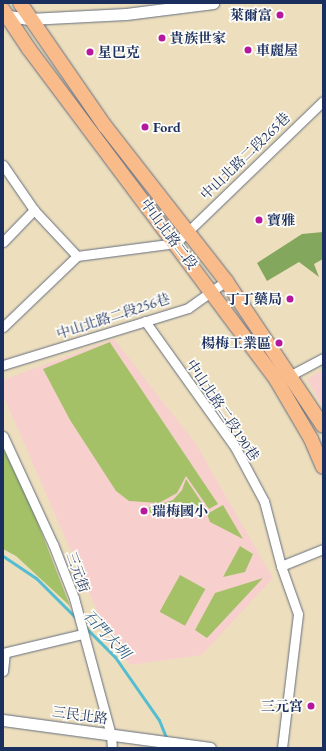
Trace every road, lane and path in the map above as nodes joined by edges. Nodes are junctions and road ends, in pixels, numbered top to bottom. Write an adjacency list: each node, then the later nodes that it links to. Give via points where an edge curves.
1 (20, 3): 4 (main road, 中山北路二段)
2 (213, 3): 4 (street, via 126,14)
3 (4, 14): 4 (street); 10 (main road, 中山北路二段)
4 (29, 19): 8 (main road, 中山北路二段, via 105,126)
5 (323, 101): 8 (street, 中山北路二段265巷)
6 (3, 165): 7 (street)
7 (34, 210): 9 (street); 11 (street)
8 (188, 232): 10 (street, 中山北路二段265巷); 12 (main road, 中山北路二段)
9 (3, 242)
10 (176, 243): 11 (street); 13 (main road, 中山北路二段)
11 (77, 256): 15 (street)
12 (226, 281): 13 (street, 中山北路二段256巷); 18 (main road, 中山北路二段)
13 (211, 290): 14 (street, 中山北路二段256巷, via 188,308); 21 (main road, 中山北路二段, via 277,381 311,439)
14 (145, 321): 17 (street, 中山北路二段256巷); 23 (street, 中山北路二段190巷, via 235,447 264,501)
15 (3, 327)
16 (323, 358): 18 (street)
17 (3, 365)
18 (291, 375): 19 (main road, 中山北路二段)
19 (323, 426)
20 (3, 436): 24 (street, 三元街, via 53,544)
21 (323, 467)
22 (323, 549): 23 (street)
23 (281, 566): 31 (street, 中山北路二段190巷, via 298,614)
24 (82, 631): 25 (street); 28 (street, 三元街)
25 (4, 653): 26 (street)
26 (3, 671)
27 (3, 720): 28 (street, 三民北路)
28 (111, 735): 29 (street, 三元街); 30 (street, 三民北路)
29 (112, 748)
30 (210, 748)
31 (282, 748)

